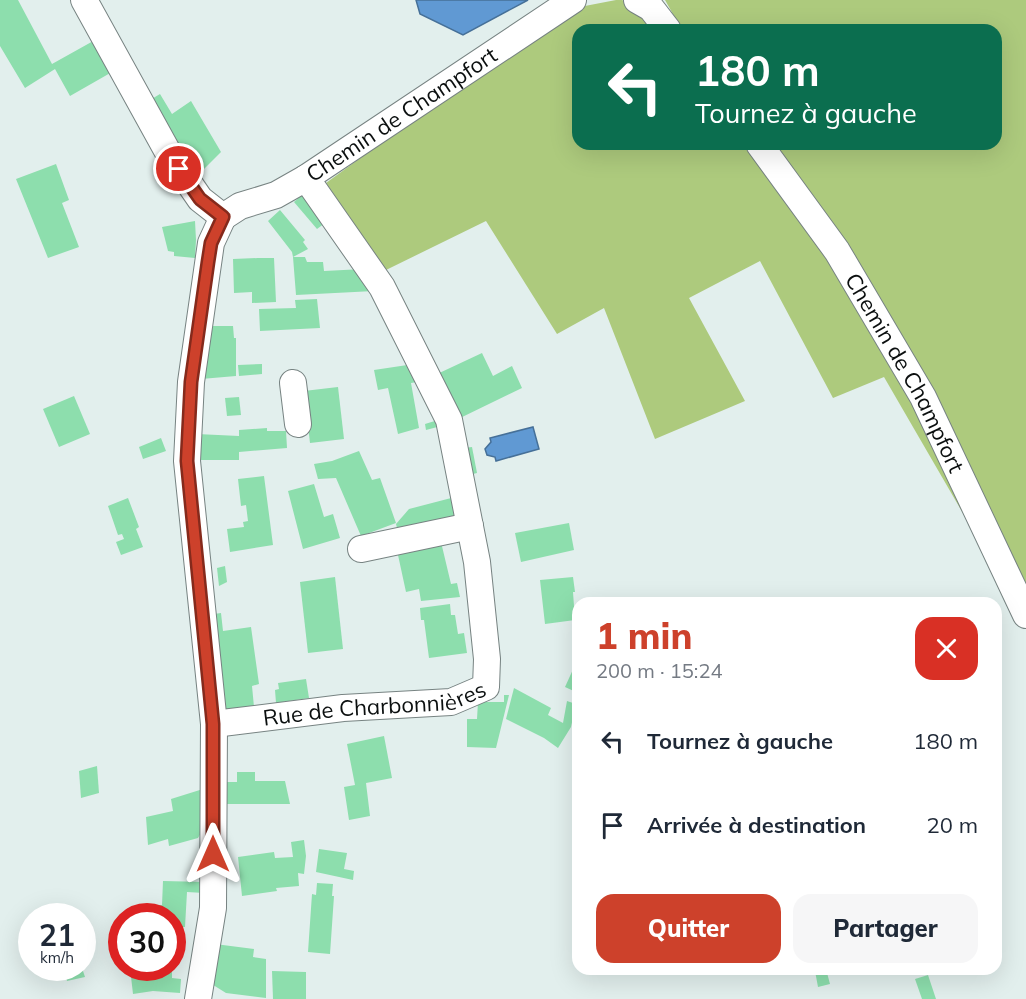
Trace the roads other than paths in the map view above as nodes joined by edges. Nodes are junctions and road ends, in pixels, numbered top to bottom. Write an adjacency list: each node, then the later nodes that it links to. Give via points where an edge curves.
1 (84, 0): 7 (street, via 169,154 200,199)
2 (573, 0): 6 (street, Chemin de Champfort)
3 (637, 0): 4 (street, via 651,8)
4 (663, 24)
5 (763, 150): 12 (street, Chemin de Champfort, via 837,251 923,397)
6 (306, 178): 7 (street, Chemin de Champfort); 10 (street, Rue de Charbonnières, via 382,287 450,420)
7 (223, 217): 13 (street, via 211,243 191,382 187,461)
8 (293, 383): 9 (street)
9 (298, 424)
10 (470, 526): 11 (street); 13 (street, Rue de Charbonnières, via 487,659 486,687 451,702 343,708)
11 (361, 549)
12 (1026, 615)
13 (213, 724): 14 (street, via 213,908)
14 (198, 999)

